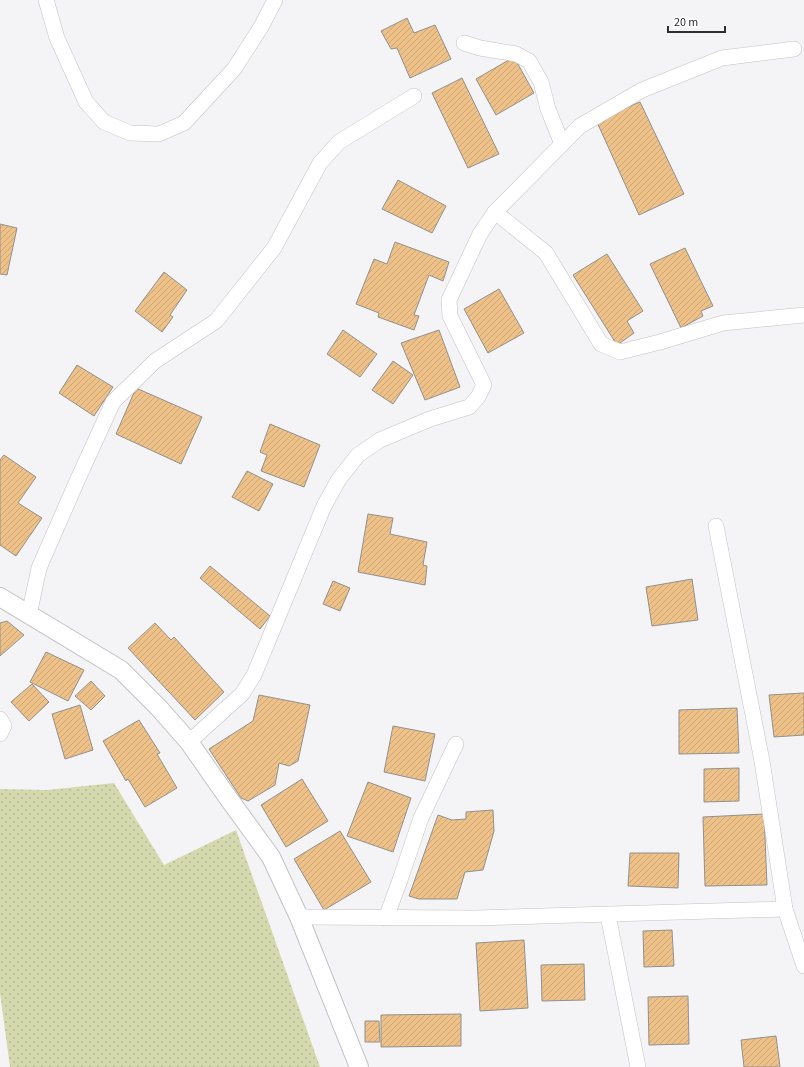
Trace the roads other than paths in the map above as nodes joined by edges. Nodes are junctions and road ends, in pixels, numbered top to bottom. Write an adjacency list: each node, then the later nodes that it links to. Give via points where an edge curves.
1 (46, 0): 2 (street, via 57,38 86,102 104,122 130,133 159,134 184,123 234,69)
2 (275, 0)
3 (464, 43): 6 (street, via 516,54 529,61 541,82 548,109)
4 (794, 49): 6 (street, via 722,58 642,90 580,126)
5 (414, 96): 11 (street, via 339,142 320,163 274,248 216,322 155,362 113,402 39,568)
6 (562, 144): 7 (street)
7 (495, 212): 8 (street, via 546,253 601,344 620,352 723,323); 14 (street, via 480,234 449,300 450,316 484,385 478,397 469,406 380,440 358,455 339,478 324,506 254,675 242,694)
8 (804, 315)
9 (716, 526): 16 (street, via 762,762)
10 (0, 597): 11 (street)
11 (29, 615): 14 (street, via 121,670)
12 (0, 719): 13 (street, via 4,726)
13 (0, 734)
14 (189, 742): 18 (street, via 271,857)
15 (456, 744): 19 (street, via 421,818)
16 (785, 909): 17 (street); 20 (street)
17 (608, 915): 19 (street); 22 (street)
18 (299, 917): 19 (street); 21 (street)
19 (386, 918)
20 (804, 966)
21 (359, 1067)
22 (638, 1067)

